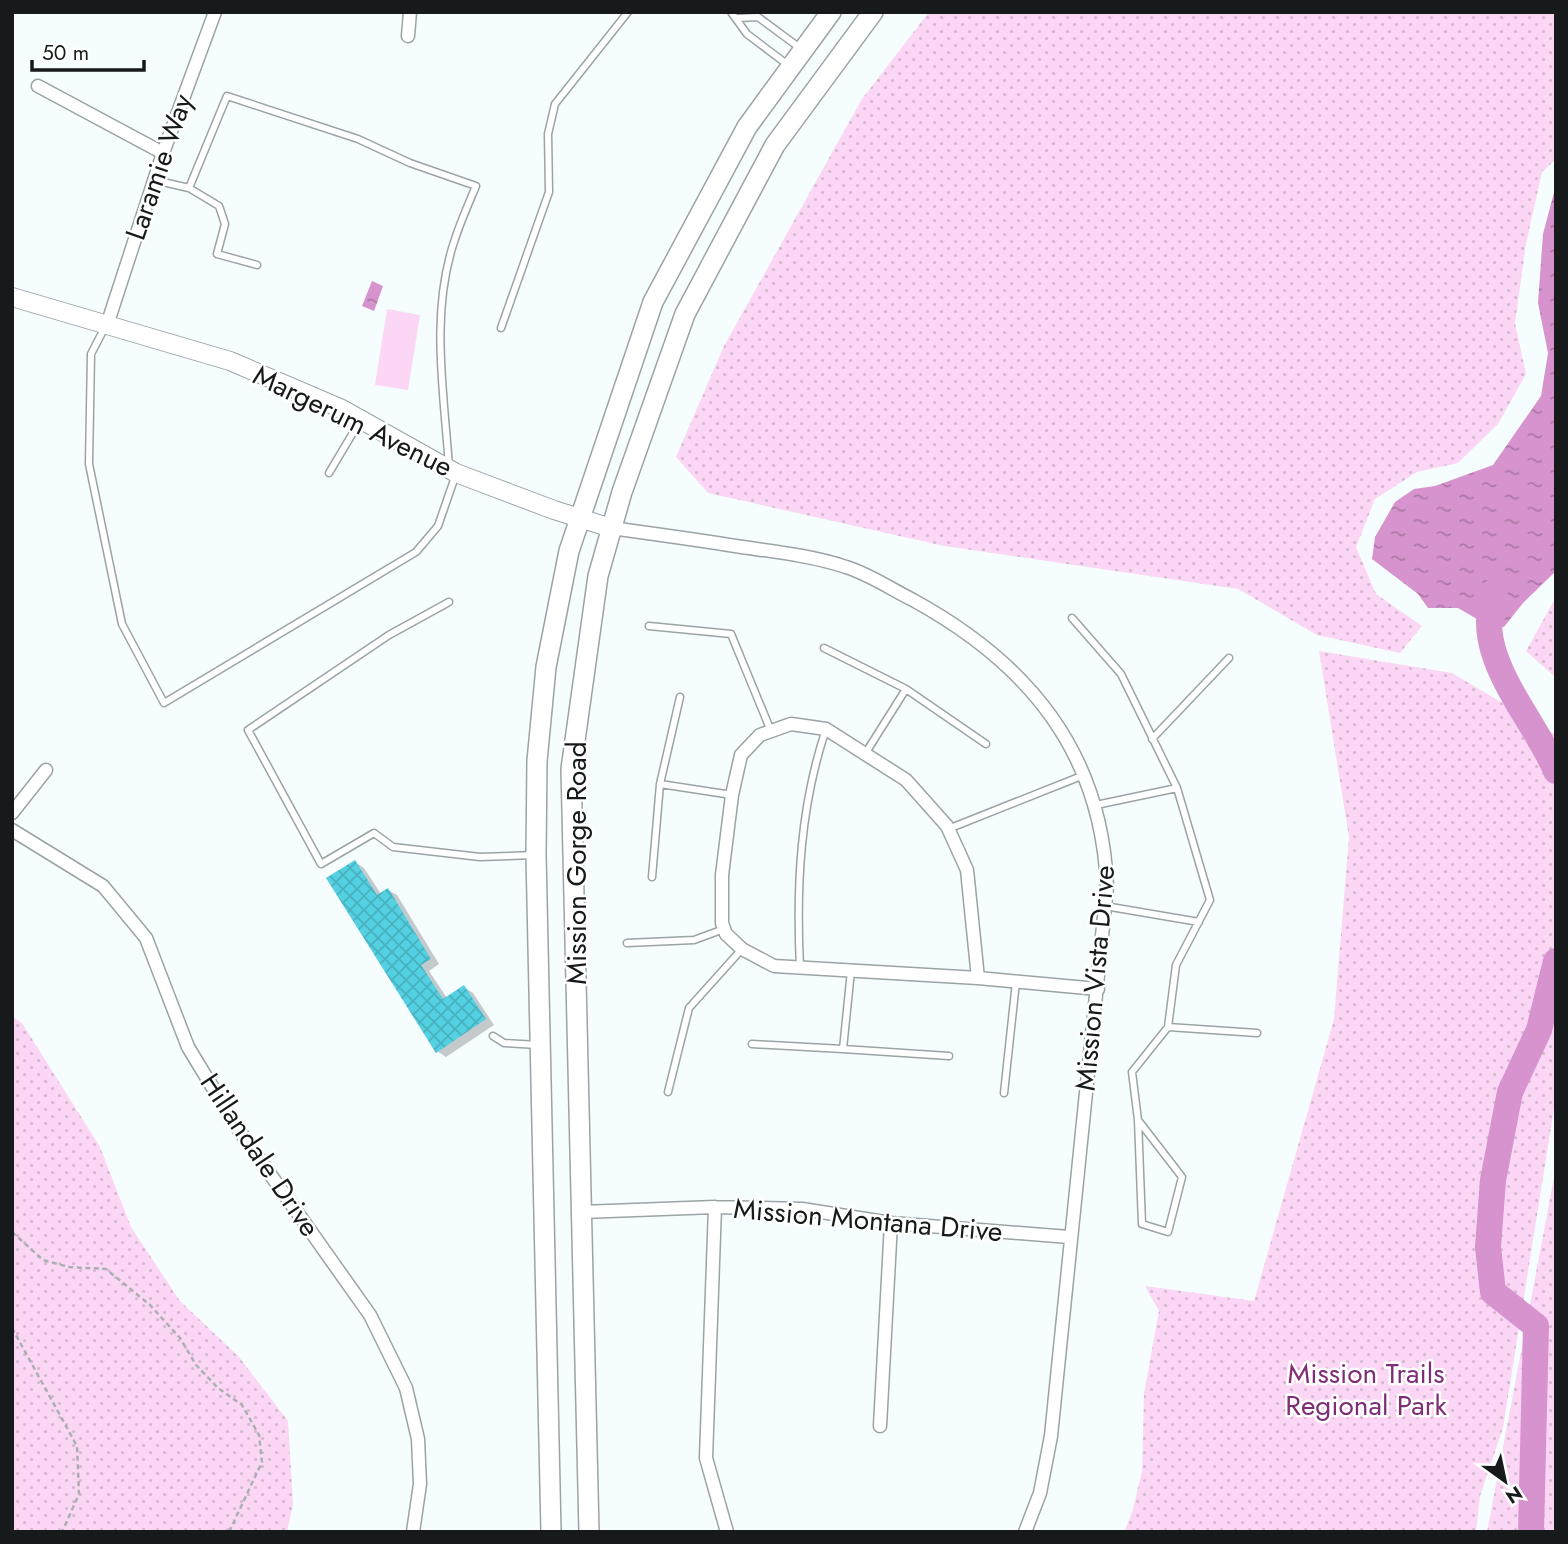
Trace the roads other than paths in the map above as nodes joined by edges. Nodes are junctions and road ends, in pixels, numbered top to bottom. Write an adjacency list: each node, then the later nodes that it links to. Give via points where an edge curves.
1 (215, 12): 12 (street, Laramie Way)
2 (410, 12): 8 (street)
3 (628, 12): 18 (lane, via 555,104 548,134 549,192)
4 (731, 12): 7 (lane)
5 (831, 12): 9 (main road, Mission Gorge Road)
6 (873, 12): 23 (main road, Mission Gorge Road, via 775,145 716,252 685,314)
7 (738, 18): 9 (lane, via 758,17); 10 (lane, via 747,34)
8 (408, 36)
9 (803, 51): 10 (main road, Mission Gorge Road)
10 (791, 67): 22 (main road, Mission Gorge Road, via 747,127 653,302)
11 (38, 86): 12 (street)
12 (163, 153): 13 (street, Laramie Way)
13 (154, 180): 14 (lane); 17 (street, Laramie Way)
14 (189, 188): 15 (lane, via 219,206 225,223 217,254); 20 (lane, via 227,96 358,139 475,186 453,243 442,296 440,356)
15 (257, 265)
16 (12, 297): 17 (street, Margerum Avenue)
17 (108, 322): 19 (street, Margerum Avenue, via 230,361); 20 (lane, via 91,354 89,464 122,624 164,703 416,552 438,526)
18 (501, 328)
19 (361, 419): 20 (street, Margerum Avenue); 21 (lane)
20 (453, 471): 22 (street, Margerum Avenue)
21 (329, 473)
22 (579, 519): 23 (street, Margerum Avenue); 45 (main road, Mission Gorge Road, via 546,667 537,761)
23 (611, 528): 37 (street, Mission Vista Drive, via 809,557 849,568 885,585 954,622 1015,674 1045,706); 68 (main road, Mission Gorge Road, via 598,576 570,769)
24 (449, 602): 45 (lane, via 389,635 248,730 321,864 373,833 393,847 480,857)
25 (1072, 618): 33 (lane, via 1121,674)
26 (649, 626): 32 (lane, via 731,634)
27 (824, 648): 29 (lane)
28 (1229, 657): 33 (lane)
29 (906, 688): 34 (lane); 35 (lane)
30 (680, 697): 38 (lane)
31 (826, 729): 32 (street, via 791,724); 35 (street); 52 (lane, via 814,766 799,853)
32 (771, 731): 40 (street, via 760,735 741,755)
33 (1153, 738): 39 (lane)
34 (986, 744)
35 (865, 754): 43 (street, via 906,780)
36 (46, 770): 42 (street)
37 (1086, 774): 41 (street, Mission Vista Drive); 43 (lane)
38 (660, 784): 40 (lane); 46 (lane)
39 (1177, 788): 41 (lane); 48 (lane, via 1210,900)
40 (732, 795): 49 (street, via 722,875)
41 (1096, 806): 47 (street, Mission Vista Drive, via 1106,852)
42 (12, 813)
43 (948, 829): 54 (street, via 967,870)
44 (12, 830): 72 (street, Hillandale Drive, via 103,886 146,938 188,1047 236,1126 370,1315 406,1388 418,1439 420,1484)
45 (536, 855): 61 (main road, Mission Gorge Road)
46 (652, 877)
47 (1105, 906): 48 (lane); 56 (street, Mission Vista Drive)
48 (1199, 922): 57 (lane, via 1176,965)
49 (724, 929): 50 (lane, via 694,940); 51 (street)
50 (627, 943)
51 (742, 949): 52 (street, via 774,966); 64 (lane, via 689,1009)
52 (800, 968): 53 (street)
53 (852, 971): 54 (street); 62 (lane)
54 (978, 978): 55 (street)
55 (1016, 982): 56 (street); 65 (lane)
56 (1098, 989): 70 (street, Mission Vista Drive)
57 (1168, 1027): 58 (lane); 66 (lane, via 1132,1072)
58 (1257, 1033)
59 (493, 1036): 61 (lane, via 505,1043)
60 (752, 1044): 62 (lane)
61 (540, 1045): 73 (main road, Mission Gorge Road)
62 (844, 1049): 63 (lane)
63 (949, 1056)
64 (667, 1092)
65 (1004, 1093)
66 (1138, 1120): 66 (lane, via 1142,1224 1168,1233 1182,1177)
67 (715, 1207): 68 (street, Mission Montana Drive); 69 (street, Mission Montana Drive, via 802,1209); 75 (street, via 706,1458)
68 (582, 1212): 74 (main road, Mission Gorge Road)
69 (891, 1223): 70 (street, Mission Montana Drive); 71 (street)
70 (1069, 1237): 76 (street, Mission Vista Drive, via 1051,1436 1040,1493)
71 (880, 1426)
72 (413, 1532)
73 (551, 1532)
74 (589, 1532)
75 (727, 1532)
76 (1026, 1532)

